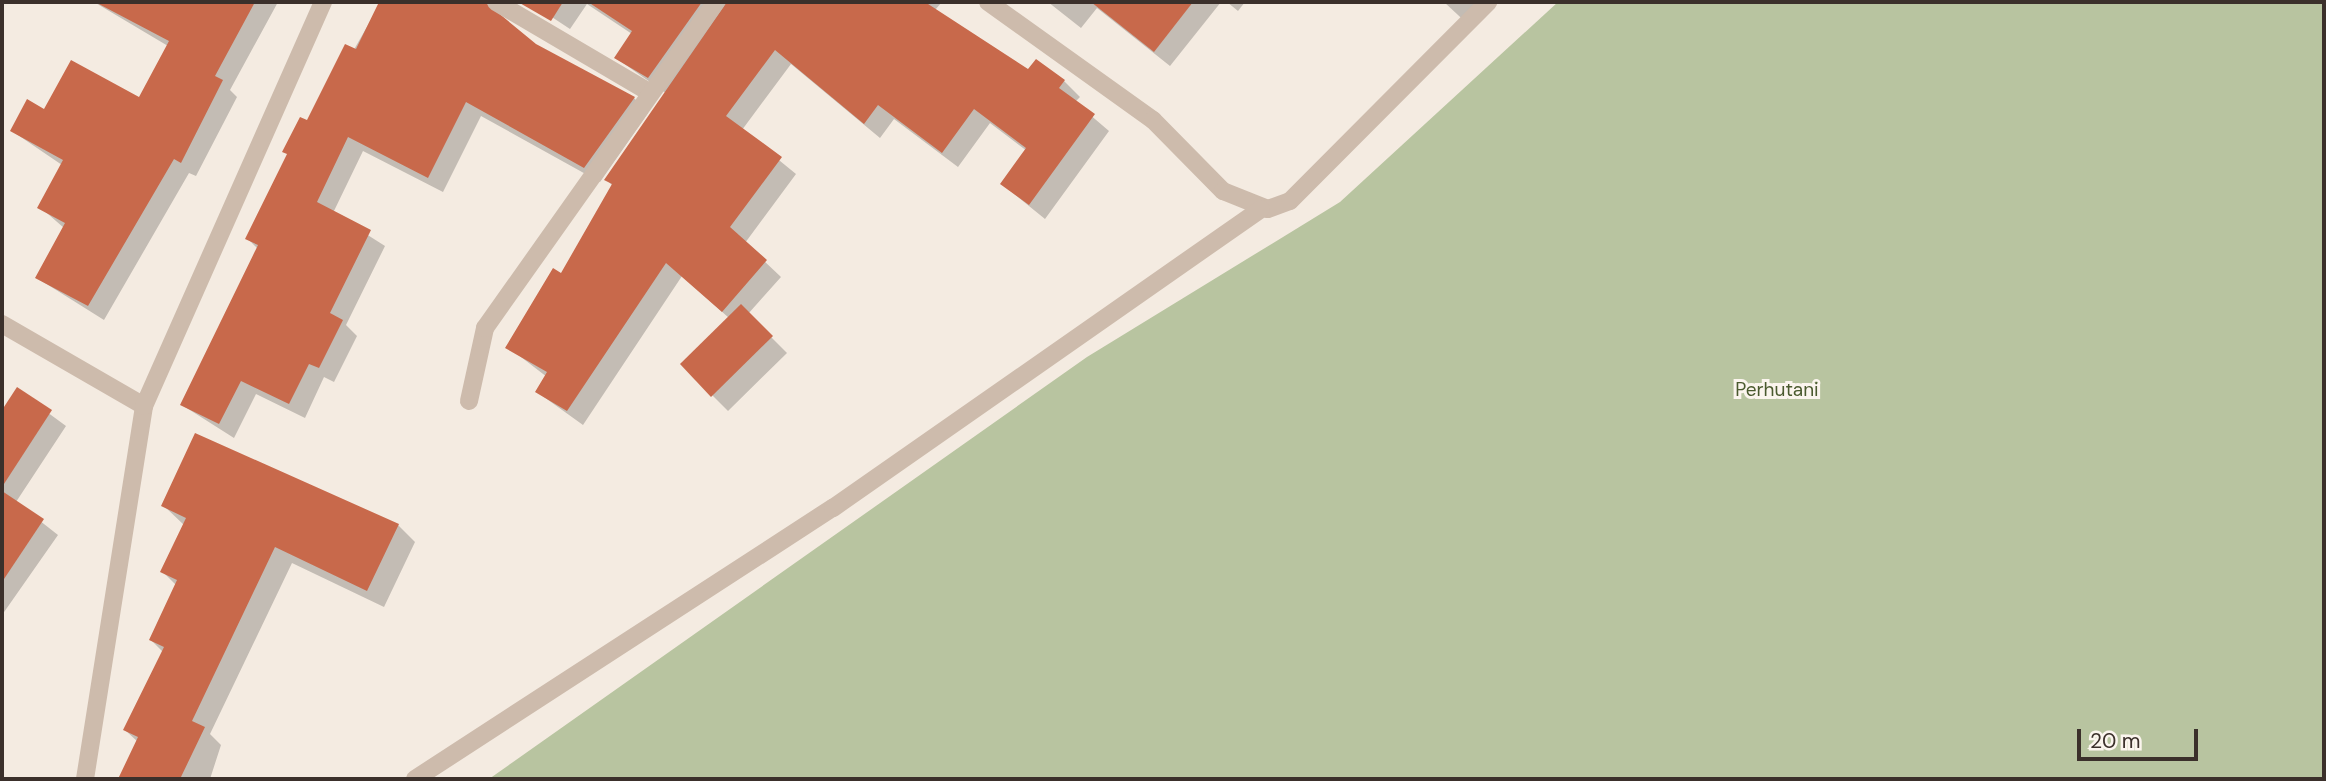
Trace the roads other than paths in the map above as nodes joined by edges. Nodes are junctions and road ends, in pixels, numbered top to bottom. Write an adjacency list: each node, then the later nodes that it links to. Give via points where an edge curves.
1 (323, 2): 10 (street)
2 (496, 2): 6 (street)
3 (716, 2): 6 (street)
4 (988, 2): 7 (street, via 1153,120 1223,191)
5 (1488, 2): 7 (street, via 1290,201)
6 (649, 92): 9 (street, via 485,328)
7 (1261, 209): 12 (street, via 833,508)
8 (2, 324): 10 (street)
9 (469, 401)
10 (144, 406): 11 (street)
11 (85, 779)
12 (415, 779)

